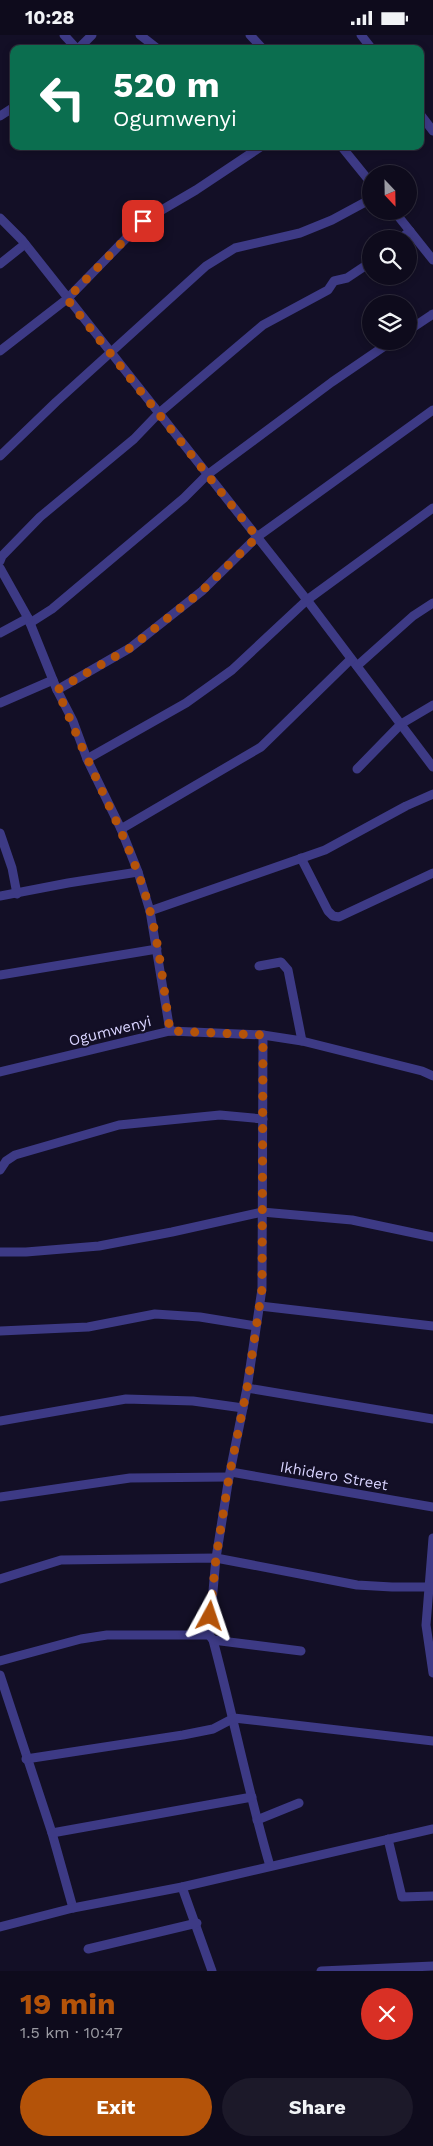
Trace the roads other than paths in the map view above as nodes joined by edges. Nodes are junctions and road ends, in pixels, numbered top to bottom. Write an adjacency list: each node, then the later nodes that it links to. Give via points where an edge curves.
1 (64, 35): 6 (street)
2 (92, 35): 7 (street)
3 (140, 35): 8 (street)
4 (250, 35): 9 (street)
5 (361, 35): 10 (street)
6 (73, 45)
7 (81, 45)
8 (153, 45)
9 (259, 45)
10 (369, 45)
11 (424, 119): 12 (street)
12 (433, 131)
13 (256, 150): 25 (street, via 143,221)
14 (344, 150): 15 (street)
15 (362, 172)
16 (362, 204): 30 (street, via 300,233 235,248 206,265)
17 (0, 217): 21 (street)
18 (401, 220): 19 (street)
19 (409, 230)
20 (417, 240): 22 (street)
21 (25, 244): 23 (street); 25 (street)
22 (433, 260)
23 (0, 264)
24 (362, 268): 32 (street, via 347,278 334,281 328,290 263,325)
25 (67, 299): 29 (street); 30 (street)
26 (433, 314): 27 (street)
27 (417, 325)
28 (379, 350): 34 (street)
29 (0, 351)
30 (110, 353): 32 (street); 33 (street)
31 (433, 409): 36 (street)
32 (158, 414): 34 (street); 37 (street, via 134,439 40,517)
33 (0, 456)
34 (207, 475): 36 (street); 41 (street, via 52,609)
35 (433, 508): 39 (street)
36 (257, 537): 39 (street); 45 (street, via 202,591 130,648)
37 (0, 561)
38 (0, 568): 41 (street)
39 (307, 600): 43 (street); 49 (street, via 232,670 186,703)
40 (433, 603): 43 (street)
41 (29, 620): 42 (street); 44 (street)
42 (0, 633)
43 (354, 663): 48 (street); 53 (street, via 261,747)
44 (53, 680): 45 (street); 46 (street)
45 (57, 690): 49 (street)
46 (0, 703)
47 (433, 705): 48 (street)
48 (401, 724): 50 (street); 51 (street)
49 (87, 759): 53 (street)
50 (433, 767)
51 (357, 769)
52 (433, 794): 55 (street, via 344,841)
53 (121, 829): 56 (street)
54 (0, 833): 58 (street)
55 (301, 858): 57 (street, via 328,911 339,917); 60 (street)
56 (138, 872): 58 (street); 60 (street)
57 (433, 873)
58 (17, 894): 59 (street)
59 (0, 896)
60 (150, 911): 61 (street)
61 (157, 949): 63 (street); 64 (street)
62 (259, 966): 66 (street, via 281,962 288,970)
63 (0, 975)
64 (170, 1031): 65 (street, Ogumwenyi); 67 (street, Ogumwenyi)
65 (263, 1035): 66 (street, Ogumwenyi); 69 (street)
66 (302, 1041): 68 (street, Ogumwenyi)
67 (0, 1072)
68 (433, 1076)
69 (263, 1119): 70 (street, via 220,1115 119,1125 15,1155); 71 (street)
70 (0, 1170)
71 (262, 1212): 72 (street, via 352,1220); 73 (street, via 172,1233 99,1245); 74 (street)
72 (433, 1237)
73 (0, 1252)
74 (260, 1306): 75 (street); 76 (street)
75 (256, 1326): 77 (street, via 155,1314 88,1327); 78 (street)
76 (433, 1326)
77 (0, 1331)
78 (247, 1388): 79 (street); 80 (street)
79 (243, 1408): 81 (street, via 193,1401 126,1399); 82 (street)
80 (433, 1419)
81 (0, 1421)
82 (230, 1475): 83 (street, Ikhidero Street, via 130,1478); 84 (street, Ikhidero Street); 86 (street)
83 (0, 1497)
84 (433, 1507)
85 (433, 1538): 88 (street)
86 (216, 1558): 87 (street, via 61,1560); 88 (street, via 357,1585); 89 (street)
87 (0, 1579)
88 (432, 1587): 92 (street, via 426,1625)
89 (211, 1637): 90 (street); 91 (street, via 107,1635); 94 (street)
90 (301, 1651)
91 (0, 1661)
92 (433, 1673)
93 (0, 1675): 96 (street)
94 (234, 1718): 95 (street); 96 (street, via 213,1729 183,1735); 97 (street)
95 (433, 1741)
96 (26, 1759): 101 (street)
97 (252, 1797): 99 (street); 101 (street)
98 (299, 1803): 99 (street)
99 (257, 1820): 103 (street)
100 (433, 1829): 102 (street)
101 (52, 1833): 106 (street)
102 (388, 1839): 103 (street); 105 (street, via 402,1897)
103 (270, 1866): 104 (street)
104 (182, 1887): 106 (street); 107 (street)
105 (433, 1896)
106 (73, 1908): 108 (street)
107 (197, 1923): 109 (street); 111 (street)
108 (1, 1925)
109 (88, 1949)
110 (433, 1966): 112 (street)
111 (212, 1971)
112 (321, 1971)

